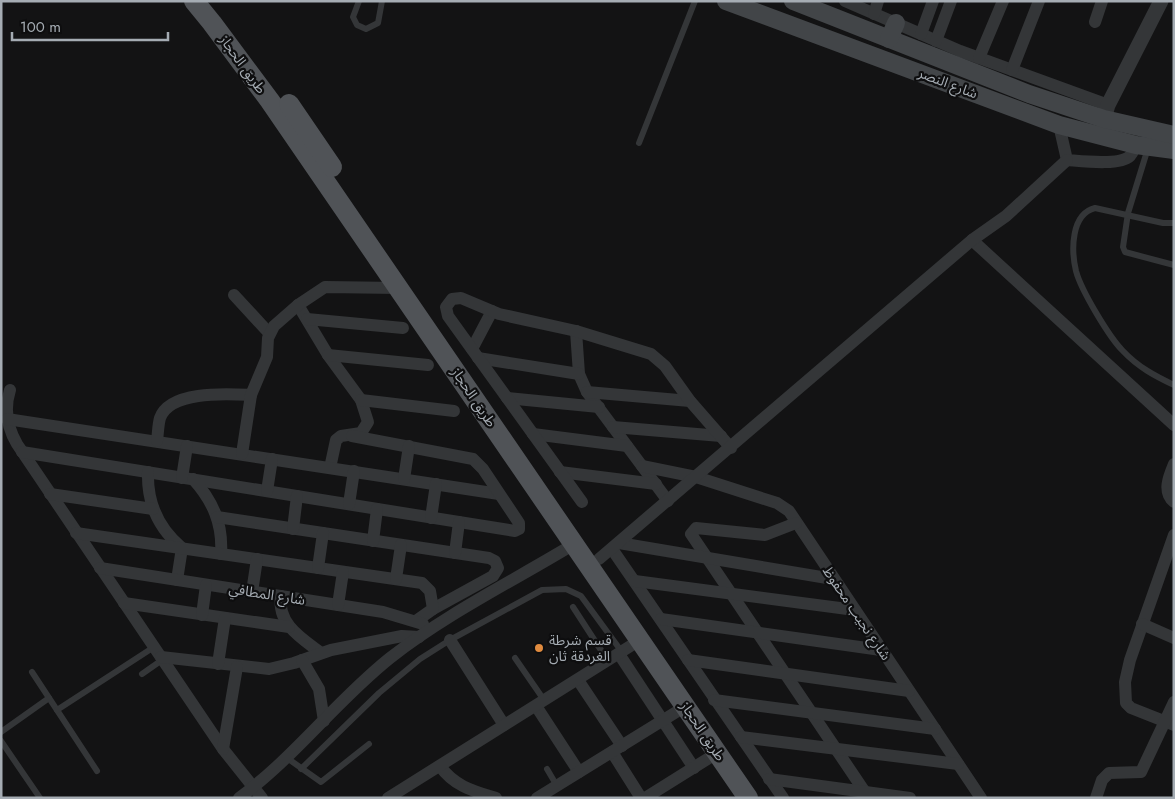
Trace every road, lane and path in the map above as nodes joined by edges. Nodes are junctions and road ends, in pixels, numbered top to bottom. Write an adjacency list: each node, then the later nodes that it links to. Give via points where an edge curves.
1 (194, 1): 37 (main road, طريق الحجاز, via 270,101)
2 (212, 1): 105 (main road, طريق الحجاز)
3 (359, 1): 4 (lane, via 353,17 357,25 366,29 378,23)
4 (382, 1)
5 (695, 1): 29 (lane)
6 (791, 1): 17 (main road, via 781,12); 21 (main road, شارع النصر)
7 (845, 1): 15 (street)
8 (933, 1): 20 (street)
9 (951, 1): 22 (street)
10 (1003, 1): 24 (street)
11 (1038, 1): 25 (street)
12 (1102, 1): 18 (street)
13 (1161, 1): 26 (street)
14 (733, 2): 17 (main road, شارع النصر)
15 (860, 4): 16 (street)
16 (876, 7): 19 (street)
17 (781, 20): 27 (main road, شارع النصر)
18 (1095, 22)
19 (896, 23): 20 (street); 21 (main road)
20 (921, 34): 22 (street)
21 (889, 39): 23 (main road, شارع النصر)
22 (936, 40): 23 (street)
23 (957, 58): 24 (street); 26 (main road, شارع النصر)
24 (979, 58): 25 (street)
25 (1012, 70): 26 (street)
26 (1106, 112): 28 (main road, شارع النصر)
27 (1059, 125): 30 (main road, شارع النصر); 32 (street)
28 (1174, 135)
29 (638, 143)
30 (1142, 146): 31 (main road, شارع النصر); 32 (street, via 1126,159); 33 (lane)
31 (1174, 150)
32 (1067, 160): 35 (street, via 1006,216)
33 (1128, 213): 34 (lane); 36 (lane, via 1125,252); 49 (lane, via 1095,208 1086,210 1078,220 1074,234 1076,272 1107,330 1122,350 1143,370)
34 (1174, 223)
35 (972, 240): 59 (street); 68 (street)
36 (1174, 265)
37 (399, 288): 39 (street, via 324,287); 102 (main road, طريق الحجاز)
38 (234, 295): 44 (street)
39 (298, 305): 41 (street); 44 (street)
40 (492, 311): 43 (street); 45 (street); 45 (street, via 458,297 447,304 446,313)
41 (307, 319): 42 (street); 46 (street)
42 (403, 328)
43 (576, 331): 48 (street); 55 (street, via 650,354 665,366)
44 (269, 333): 52 (street, via 267,357)
45 (475, 354): 48 (street); 53 (street)
46 (328, 355): 47 (street); 54 (street)
47 (428, 365)
48 (579, 374): 51 (street)
49 (1174, 385)
50 (10, 390): 58 (street)
51 (587, 392): 55 (street); 56 (street)
52 (251, 395): 64 (street, via 206,395 177,402 160,418); 70 (street)
53 (507, 398): 56 (street); 61 (street)
54 (361, 400): 57 (street); 62 (street, via 368,422 364,430)
55 (690, 401): 63 (street)
56 (599, 408): 60 (street)
57 (454, 411)
58 (7, 419): 64 (street); 69 (street)
59 (1174, 425)
60 (613, 427): 63 (street); 67 (street)
61 (533, 434): 67 (street); 77 (street)
62 (352, 436): 66 (street); 74 (street, via 341,436 336,440)
63 (721, 436): 68 (street)
64 (157, 442): 65 (street)
65 (187, 446): 70 (street); 79 (street)
66 (409, 446): 80 (street); 85 (street, via 473,460 480,465)
67 (627, 446): 73 (street)
68 (731, 448): 78 (street)
69 (22, 452): 75 (street); 84 (street)
70 (242, 454): 71 (street)
71 (272, 459): 74 (street); 83 (street)
72 (1174, 464): 89 (street, via 1167,489 1169,498)
73 (642, 466): 78 (street, شارع نجيب محفوظ); 82 (street)
74 (330, 468): 76 (street)
75 (148, 472): 79 (street); 91 (street, via 148,491)
76 (354, 472): 80 (street); 90 (street)
77 (560, 472): 82 (street); 88 (street)
78 (696, 477): 87 (street); 96 (street, شارع نجيب محفوظ, via 777,503 789,511)
79 (188, 478): 83 (street); 93 (street, via 208,497)
80 (404, 479): 81 (street)
81 (436, 484): 85 (street); 94 (street)
82 (656, 484): 87 (street)
83 (267, 491): 86 (street)
84 (50, 494): 91 (street); 98 (street)
85 (499, 494): 95 (street, via 520,524 518,530)
86 (297, 496): 90 (street); 97 (street)
87 (668, 501): 105 (street)
88 (582, 502)
89 (1174, 502)
90 (349, 504): 92 (street)
91 (153, 509): 104 (street, via 162,527)
92 (377, 509): 94 (street); 101 (street)
93 (217, 517): 97 (street); 107 (street)
94 (431, 518): 95 (street)
95 (460, 522): 106 (street)
96 (796, 523): 108 (street, via 765,535 694,529 691,535); 113 (street, شارع نجيب محفوظ)
97 (293, 528): 99 (street)
98 (76, 533): 104 (street); 110 (street)
99 (323, 533): 101 (street); 111 (street)
100 (1174, 535): 130 (street)
101 (373, 541): 103 (street)
102 (574, 544): 132 (street); 137 (main road, طريق الحجاز)
103 (401, 545): 106 (street); 115 (street)
104 (182, 548): 107 (street); 114 (street)
105 (610, 550): 108 (street); 116 (street); 183 (main road, طريق الحجاز)
106 (455, 553): 124 (street, via 492,559 497,564 497,571)
107 (221, 554): 109 (street)
108 (705, 557): 113 (street); 119 (street)
109 (257, 559): 111 (street); 118 (street)
110 (100, 568): 114 (street, شارع المطافي); 121 (street)
111 (318, 568): 112 (street)
112 (343, 572): 115 (street); 122 (street)
113 (834, 579): 125 (street, شارع نجيب محفوظ)
114 (177, 580): 117 (street, شارع المطافي)
115 (396, 580): 124 (street, via 425,585 432,594)
116 (635, 581): 119 (street); 128 (street)
117 (206, 585): 118 (street, شارع المطافي); 126 (street)
118 (252, 592): 120 (street, شارع المطافي)
119 (730, 594): 125 (street); 133 (street)
120 (281, 596): 122 (street, شارع المطافي); 131 (street, via 281,612)
121 (124, 603): 126 (street); 141 (street)
122 (338, 605): 129 (street, شارع المطافي)
123 (573, 607): 145 (lane)
124 (432, 610): 129 (street)
125 (855, 610): 138 (street, شارع نجيب محفوظ)
126 (202, 614): 127 (street)
127 (225, 618): 131 (street); 146 (street)
128 (661, 619): 133 (street); 144 (street)
129 (416, 621): 132 (street, شارع المطافي)
130 (1142, 624): 135 (street); 162 (street, via 1125,682 1126,702 1131,708)
131 (289, 627): 139 (street)
132 (432, 628): 134 (street)
133 (756, 632): 138 (street); 150 (street)
134 (419, 637): 139 (street, via 402,636); 161 (street, via 368,677)
135 (1174, 638)
136 (450, 640): 140 (lane, via 535,593 558,588 574,592 587,601); 163 (street); 177 (lane, via 393,681)
137 (640, 640): 140 (street); 157 (main road, طريق الحجاز)
138 (881, 650): 152 (street, شارع نجيب محفوظ)
139 (321, 653): 143 (street)
140 (620, 653): 145 (street); 160 (street)
141 (159, 655): 146 (street); 149 (lane); 158 (lane); 169 (street)
142 (515, 658): 156 (lane)
143 (302, 660): 147 (street, via 270,669); 161 (street, via 319,688)
144 (688, 660): 150 (street); 154 (street)
145 (608, 661): 151 (street)
146 (218, 664): 147 (street)
147 (237, 667): 169 (street)
148 (32, 672): 153 (lane)
149 (142, 674)
150 (784, 674): 152 (street); 159 (street)
151 (578, 680): 156 (street); 170 (street)
152 (909, 691): 164 (street, شارع نجيب محفوظ)
153 (49, 698): 158 (lane); 165 (lane)
154 (714, 700): 159 (street); 166 (street)
155 (1174, 702): 162 (street)
156 (540, 703): 163 (street); 180 (street)
157 (686, 706): 160 (street); 172 (main road, طريق الحجاز)
158 (57, 710): 179 (lane)
159 (811, 713): 164 (street); 171 (street)
160 (662, 720): 170 (street); 176 (street)
161 (324, 721): 173 (street)
162 (1170, 723): 185 (street, via 1141,772 1109,772)
163 (504, 725): 175 (street)
164 (934, 729): 174 (street, شارع نجيب محفوظ)
165 (1, 732)
166 (741, 737): 171 (street); 183 (street)
167 (1, 742): 186 (lane)
168 (368, 744): 177 (lane, via 324,782)
169 (223, 749): 182 (street)
170 (617, 749): 180 (street); 192 (street)
171 (836, 750): 174 (street); 184 (street)
172 (718, 753): 176 (street); 193 (main road, طريق الحجاز)
173 (287, 758): 177 (lane); 182 (street)
174 (958, 764): 196 (street, شارع نجيب محفوظ)
175 (440, 766): 189 (street); 190 (street, via 459,785)
176 (694, 768): 192 (street)
177 (301, 769)
178 (547, 769): 181 (lane)
179 (97, 771)
180 (579, 772): 181 (street)
181 (557, 786): 191 (street)
182 (252, 788): 187 (street); 188 (street)
183 (766, 788): 184 (street); 194 (street)
184 (867, 795): 195 (street)
185 (1097, 797)
186 (40, 798)
187 (239, 798)
188 (262, 798)
189 (388, 798)
190 (496, 798)
191 (537, 798)
192 (643, 798)
193 (748, 798)
194 (783, 798)
195 (910, 798)
196 (981, 798)

